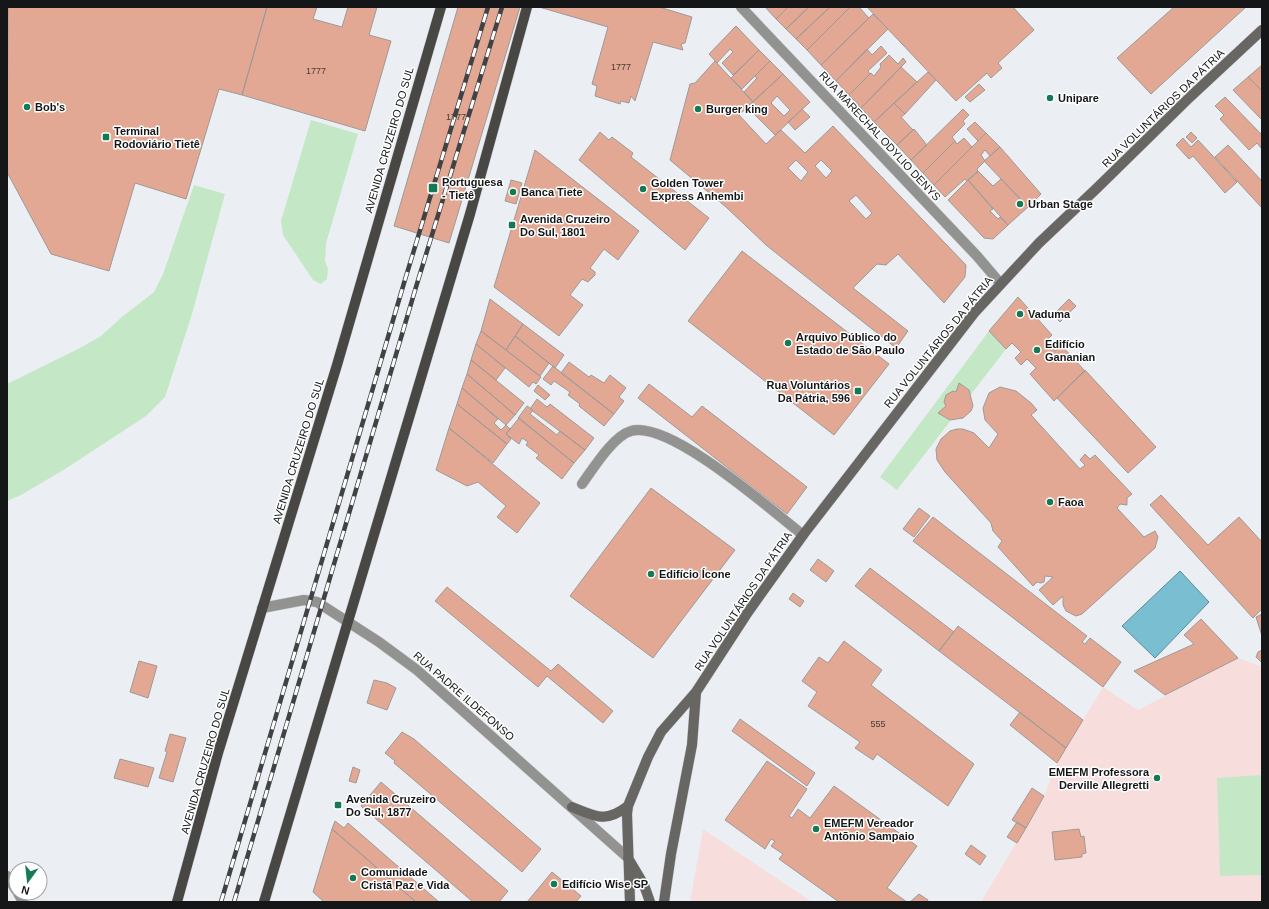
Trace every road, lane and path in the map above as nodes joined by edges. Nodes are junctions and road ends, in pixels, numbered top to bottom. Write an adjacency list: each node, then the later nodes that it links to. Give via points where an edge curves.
1 (441, 7): 8 (main road, AVENIDA CRUZEIRO DO SUL, via 337,365)
2 (528, 7): 9 (main road)
3 (741, 7): 5 (street, RUA MARECHAL ODYLIO DENYS)
4 (1262, 30): 5 (main road, RUA VOLUNTÁRIOS DA PÁTRIA, via 1039,242)
5 (1000, 283): 7 (main road, RUA VOLUNTÁRIOS DA PÁTRIA)
6 (582, 484): 7 (street, via 608,449 623,436 631,431 647,431 663,435 690,450)
7 (802, 535): 10 (main road, RUA VOLUNTÁRIOS DA PÁTRIA)
8 (262, 608): 9 (street, RUA PADRE ILDEFONSO, via 304,600 320,604); 14 (main road, AVENIDA CRUZEIRO DO SUL)
9 (347, 621): 12 (street, RUA PADRE ILDEFONSO, via 417,670); 15 (main road)
10 (696, 692): 11 (main road, RUA VOLUNTÁRIOS DA PÁTRIA, via 660,732); 18 (main road, RUA VOLUNTÁRIOS DA PÁTRIA, via 692,745)
11 (628, 806): 12 (main road, via 616,814 603,818); 13 (main road, RUA VOLUNTÁRIOS DA PÁTRIA)
12 (572, 807): 13 (street, RUA PADRE ILDEFONSO)
13 (627, 858): 16 (main road, RUA VOLUNTÁRIOS DA PÁTRIA); 17 (main road, via 644,885)
14 (177, 902)
15 (264, 902)
16 (630, 902)
17 (650, 902)
18 (664, 902)

